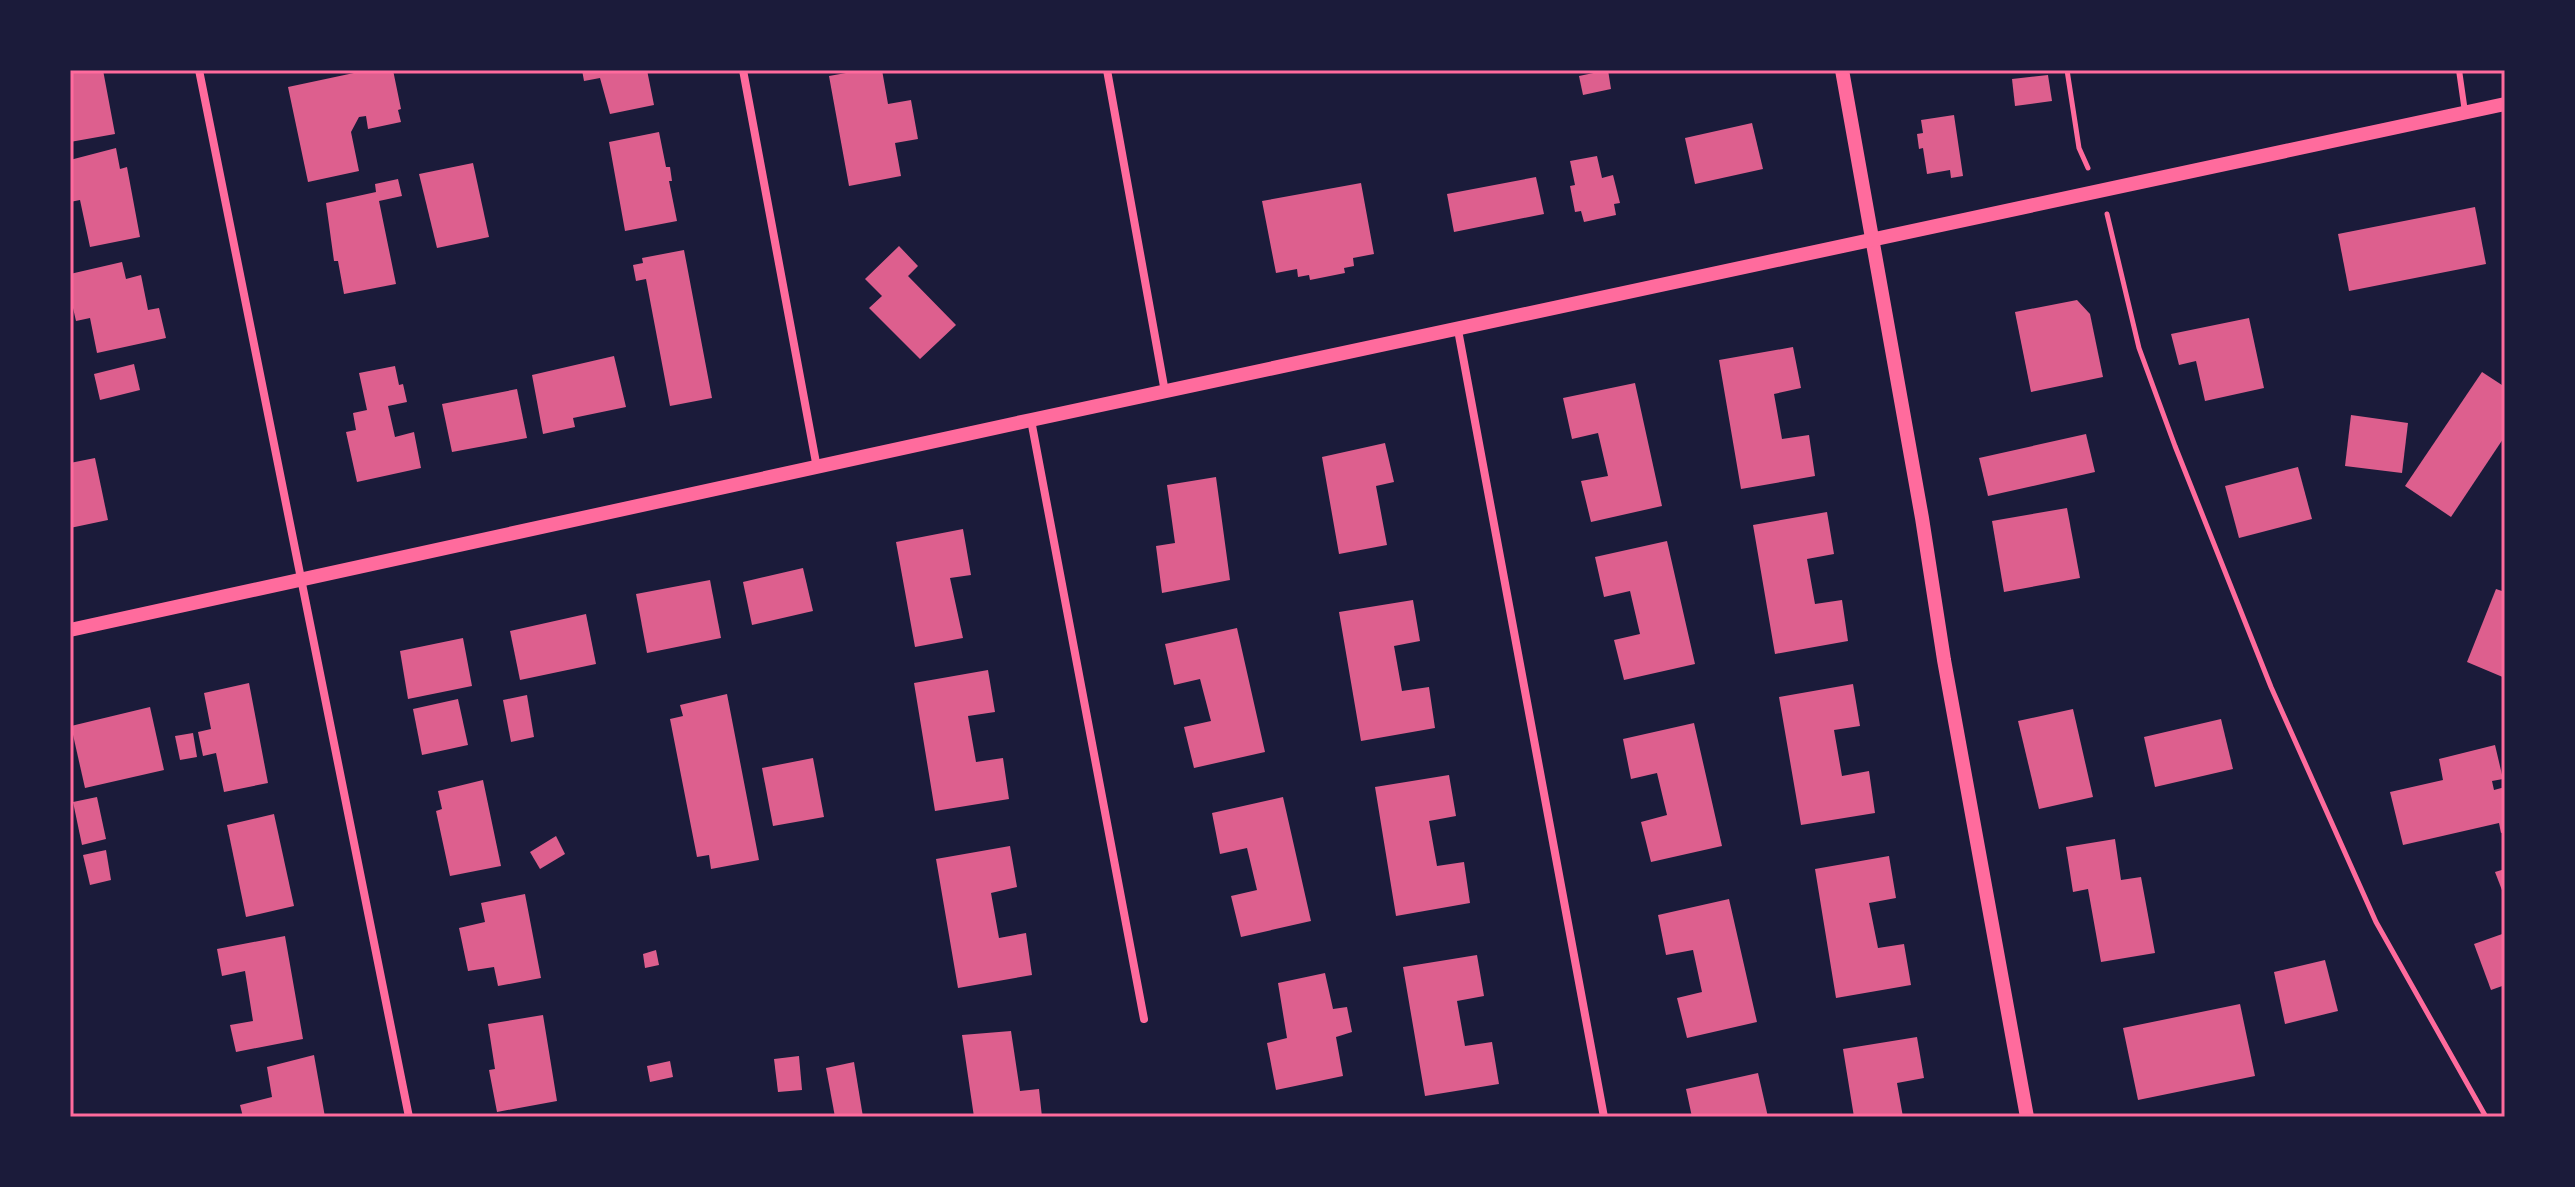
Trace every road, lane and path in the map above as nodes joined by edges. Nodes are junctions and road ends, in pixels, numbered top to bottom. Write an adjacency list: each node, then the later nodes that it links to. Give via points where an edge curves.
1 (199, 70): 15 (street)
2 (743, 70): 14 (street)
3 (1107, 70): 12 (street)
4 (1842, 70): 10 (street)
5 (2067, 70): 9 (path, via 2079,148)
6 (2459, 70): 8 (lane)
7 (2505, 104): 8 (street)
8 (2465, 112): 9 (street)
9 (2098, 192): 10 (street); 21 (path, via 2112,226 2139,348 2271,687 2376,922)
10 (1873, 240): 11 (street); 20 (street)
11 (1458, 330): 12 (street); 19 (street)
12 (1165, 392): 13 (street)
13 (1031, 420): 14 (street); 17 (street)
14 (817, 468): 15 (street)
15 (302, 581): 16 (street); 18 (street)
16 (70, 630)
17 (1144, 1019)
18 (409, 1117)
19 (1604, 1117)
20 (2027, 1117)
21 (2486, 1117)

